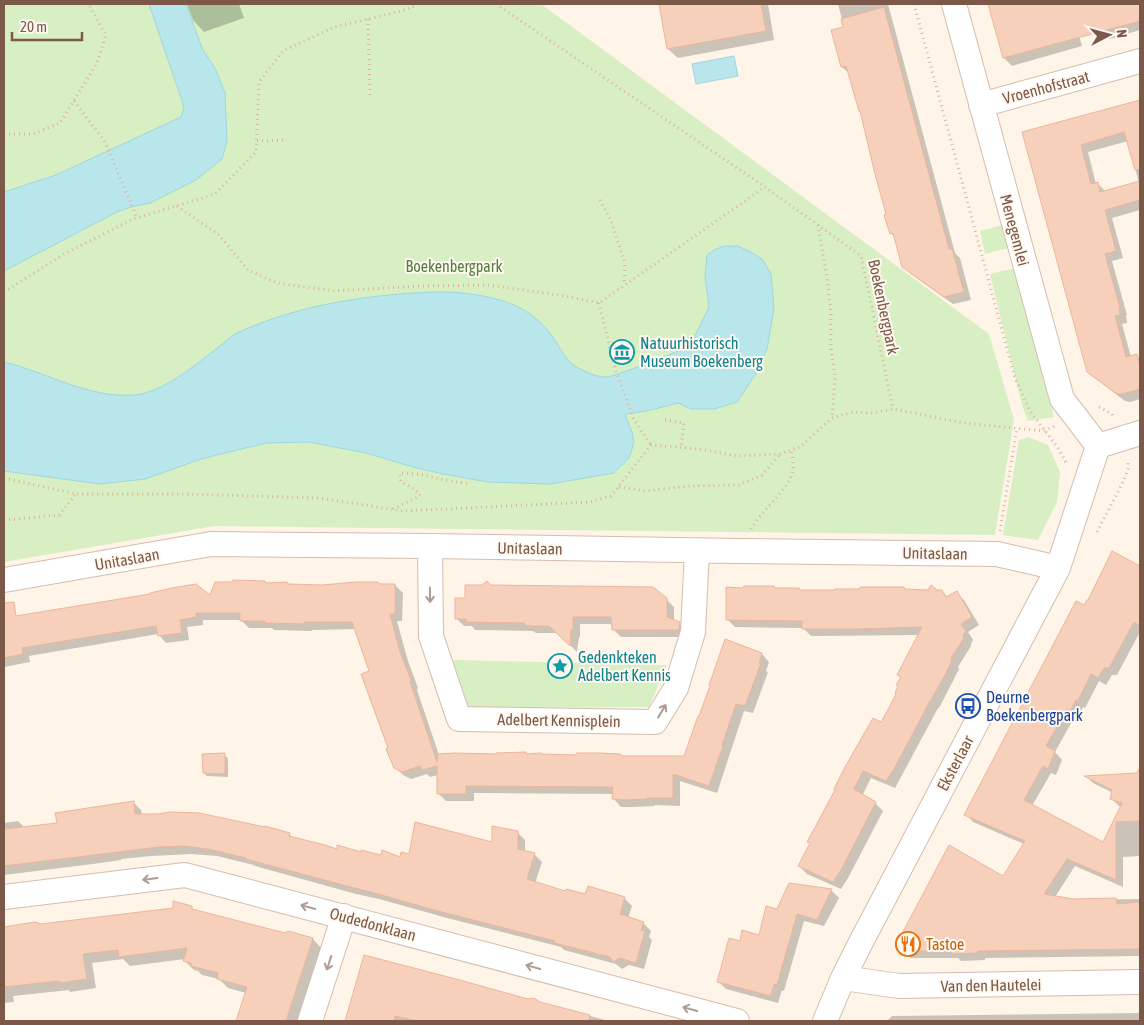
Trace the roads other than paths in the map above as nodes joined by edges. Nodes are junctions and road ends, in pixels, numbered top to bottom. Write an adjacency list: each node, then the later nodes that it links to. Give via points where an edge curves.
1 (954, 4): 3 (street, Menegemlei)
2 (1140, 61): 3 (street, Vroenhofstraat)
3 (981, 104): 5 (street, Menegemlei, via 1062,399)
4 (1140, 433): 5 (street)
5 (1098, 446): 8 (street, Eksterlaar)
6 (430, 546): 7 (street, Unitaslaan); 7 (street, Adelbert Kennisplein, one-way to 7, via 431,636 459,718 655,722 676,688 693,632); 9 (street, Unitaslaan, via 211,544)
7 (697, 551): 8 (street, Unitaslaan, via 997,554)
8 (1058, 568): 12 (street, Eksterlaar)
9 (4, 580)
10 (4, 896): 11 (street, Oudedonklaan, one-way to 10, via 185,875)
11 (344, 916): 14 (street, one-way to 14); 15 (street, Oudedonklaan, one-way to 11)
12 (843, 978): 13 (street, Van den Hautelei, via 899,986); 16 (street, Eksterlaar)
13 (1140, 982)
14 (310, 1021)
15 (737, 1021)
16 (825, 1021)

